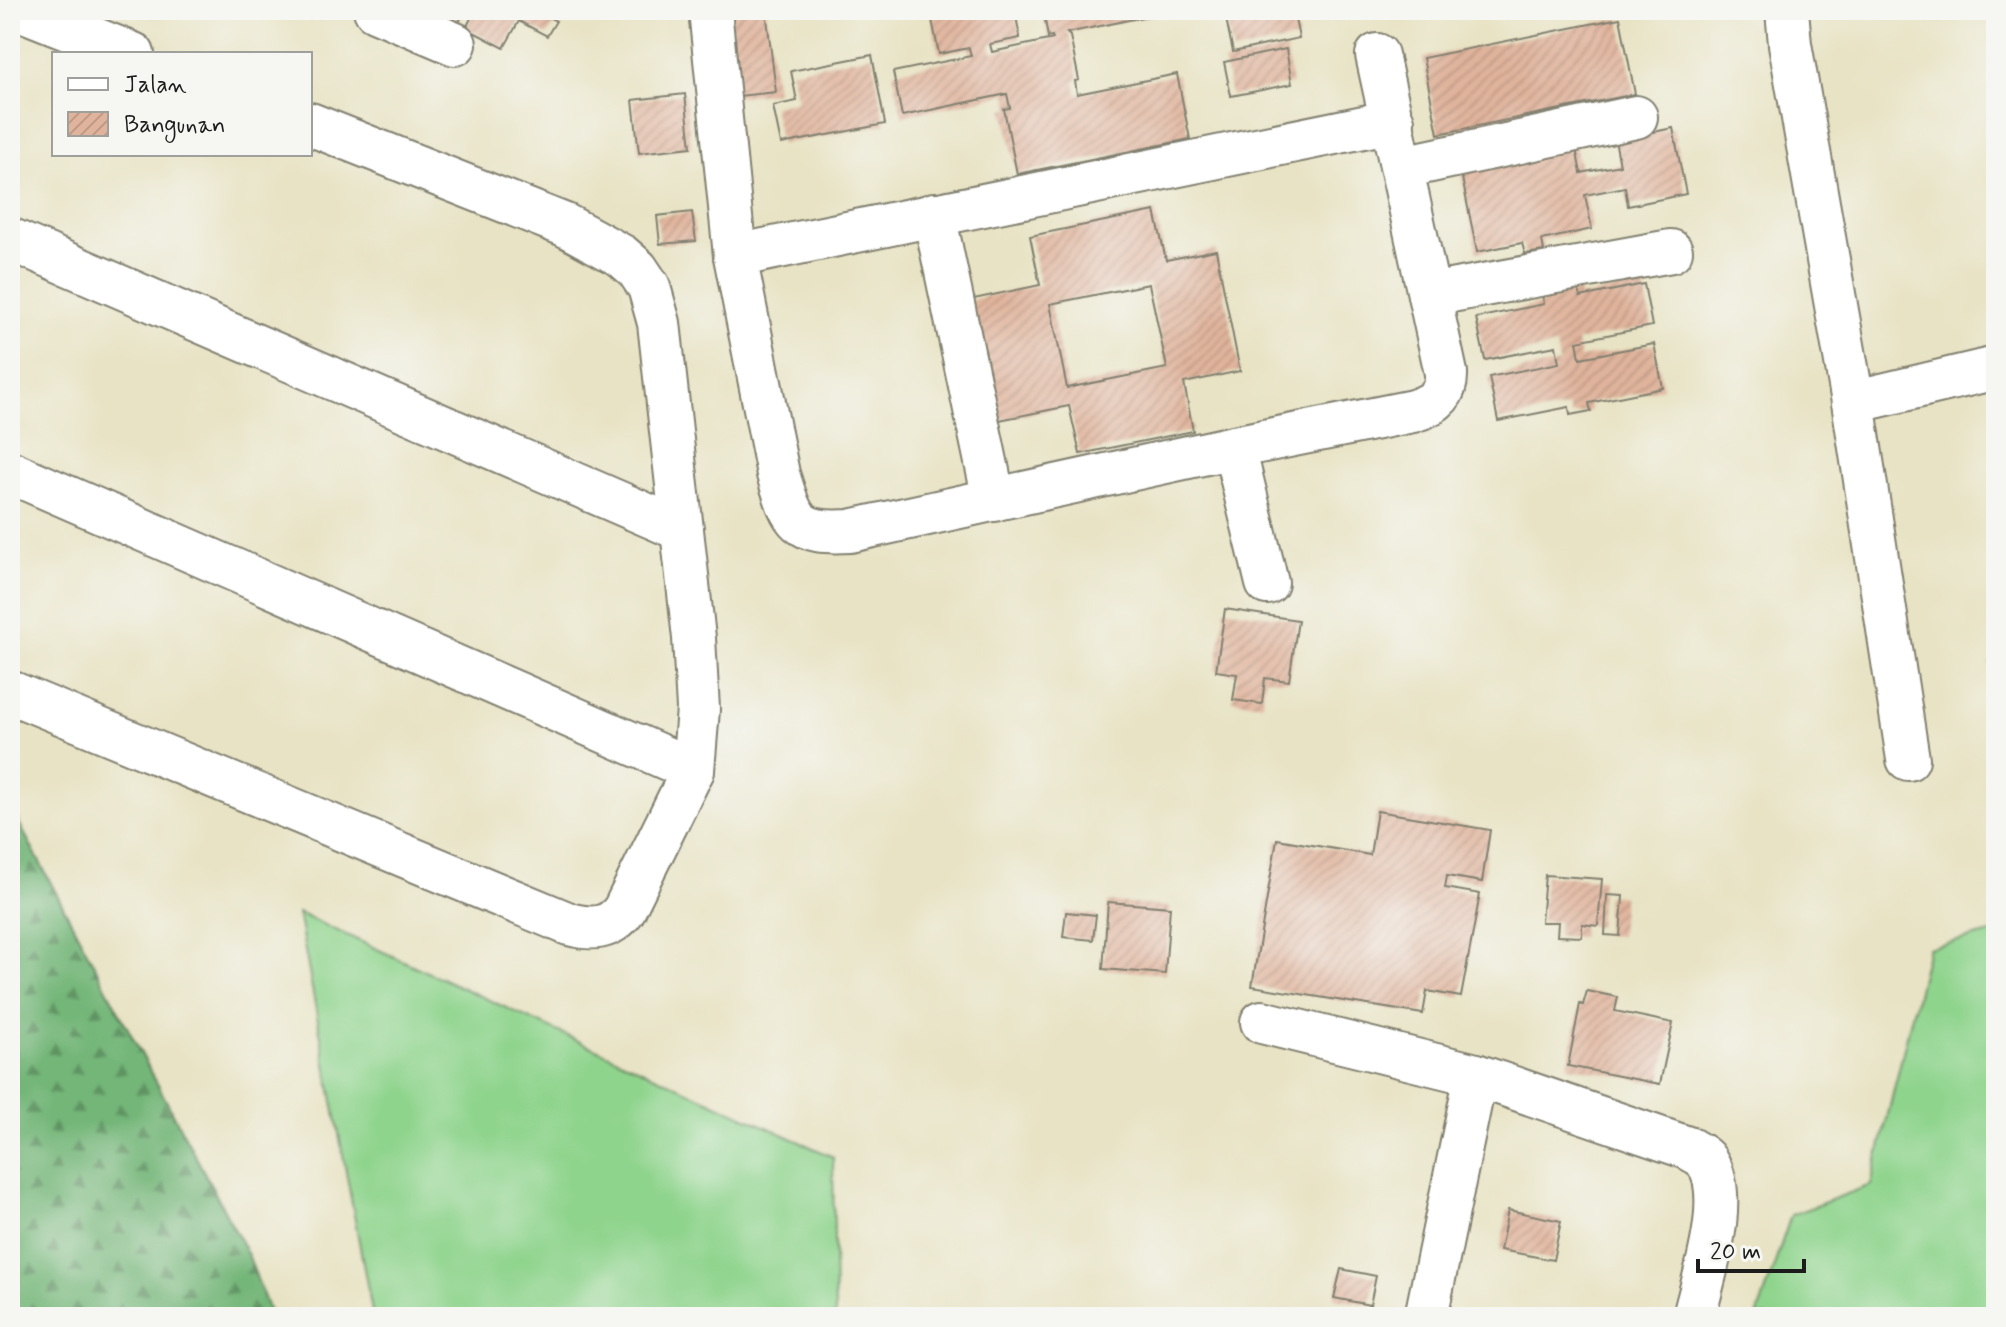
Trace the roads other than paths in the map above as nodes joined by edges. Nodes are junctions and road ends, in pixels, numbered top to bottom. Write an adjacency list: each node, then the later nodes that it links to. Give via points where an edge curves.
1 (22, 10): 6 (street)
2 (375, 10): 5 (street)
3 (710, 10): 15 (street)
4 (1787, 10): 18 (street)
5 (455, 44)
6 (128, 52)
7 (1377, 55): 9 (street)
8 (1636, 117): 11 (street)
9 (1393, 121): 11 (street); 12 (street)
10 (312, 125): 22 (street, via 565,225 637,269 649,287 659,323)
11 (1403, 167): 16 (street)
12 (934, 214): 15 (street); 21 (street)
13 (10, 239): 22 (street)
14 (1671, 251): 16 (street)
15 (735, 256): 21 (street, via 778,474 799,524 820,533 850,531)
16 (1429, 295): 19 (street, via 1446,382 1435,402)
17 (1996, 368): 18 (street)
18 (1853, 402): 25 (street)
19 (1234, 447): 21 (street); 23 (street)
20 (10, 472): 26 (street)
21 (994, 500)
22 (682, 530): 26 (street, via 698,709)
23 (1267, 583)
24 (10, 692): 26 (street, via 585,929 617,919)
25 (1908, 759)
26 (693, 770)
27 (1262, 1022): 28 (street)
28 (1476, 1075): 29 (street); 30 (street, via 1704,1158 1714,1180 1717,1207)
29 (1426, 1317)
30 (1694, 1317)

